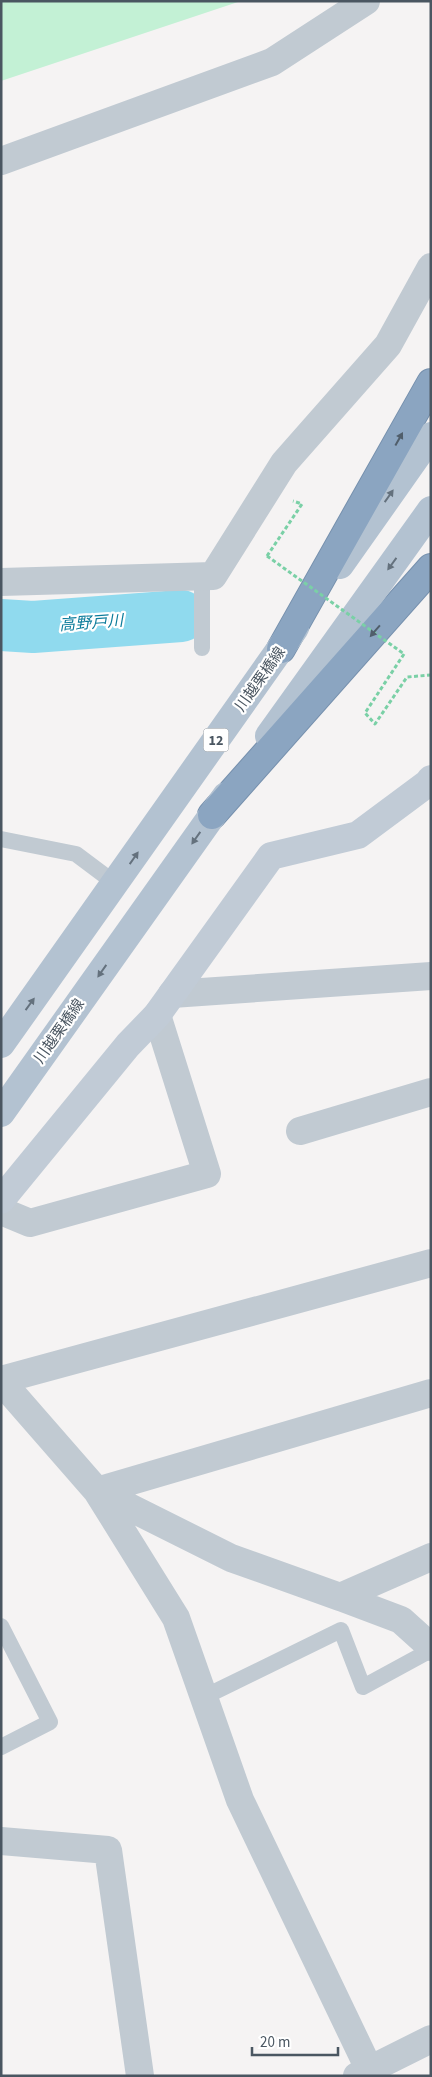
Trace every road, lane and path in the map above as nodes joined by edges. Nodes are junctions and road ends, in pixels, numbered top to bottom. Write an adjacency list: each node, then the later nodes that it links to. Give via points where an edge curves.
1 (366, 1): 2 (street, via 272,62)
2 (1, 161)
3 (431, 267): 9 (street, via 388,345 284,462 213,576)
4 (431, 383): 12 (highway, one-way to 4)
5 (431, 436): 12 (main road, 川越栗橋線 / 12, one-way to 5)
6 (431, 510): 15 (main road, 川越栗橋線, one-way to 15)
7 (267, 556): 13 (path, bridge, via 404,654 365,713 375,724 407,677)
8 (431, 568): 15 (highway, one-way to 15)
9 (202, 577): 10 (street); 11 (lane)
10 (1, 582)
11 (202, 648)
12 (281, 649): 17 (main road, 川越栗橋線 / 12, one-way to 12)
13 (431, 674)
14 (430, 785): 19 (street, via 358,835 272,856)
15 (212, 815): 22 (main road, 川越栗橋線, one-way to 22)
16 (1, 839): 17 (lane, via 76,854)
17 (116, 884): 20 (main road, 川越栗橋線 / 12, one-way to 17)
18 (431, 976): 19 (street)
19 (164, 1005): 24 (street); 25 (street, via 207,1174 30,1224)
20 (1, 1044)
21 (431, 1092): 23 (street)
22 (1, 1113)
23 (300, 1131)
24 (1, 1200)
25 (1, 1211)
26 (431, 1263): 27 (street)
27 (1, 1380): 29 (street)
28 (431, 1393): 29 (street)
29 (96, 1491): 31 (street, via 231,1558); 34 (street, via 176,1618)
30 (431, 1556): 31 (street)
31 (340, 1597): 33 (street, via 401,1620)
32 (1, 1626): 35 (lane, via 50,1722)
33 (431, 1648): 34 (lane, via 363,1687 341,1630)
34 (204, 1697): 38 (street, via 240,1800)
35 (1, 1747)
36 (1, 1841): 39 (street, via 108,1850)
37 (431, 2039): 38 (street)
38 (367, 2074)
39 (140, 2076)

